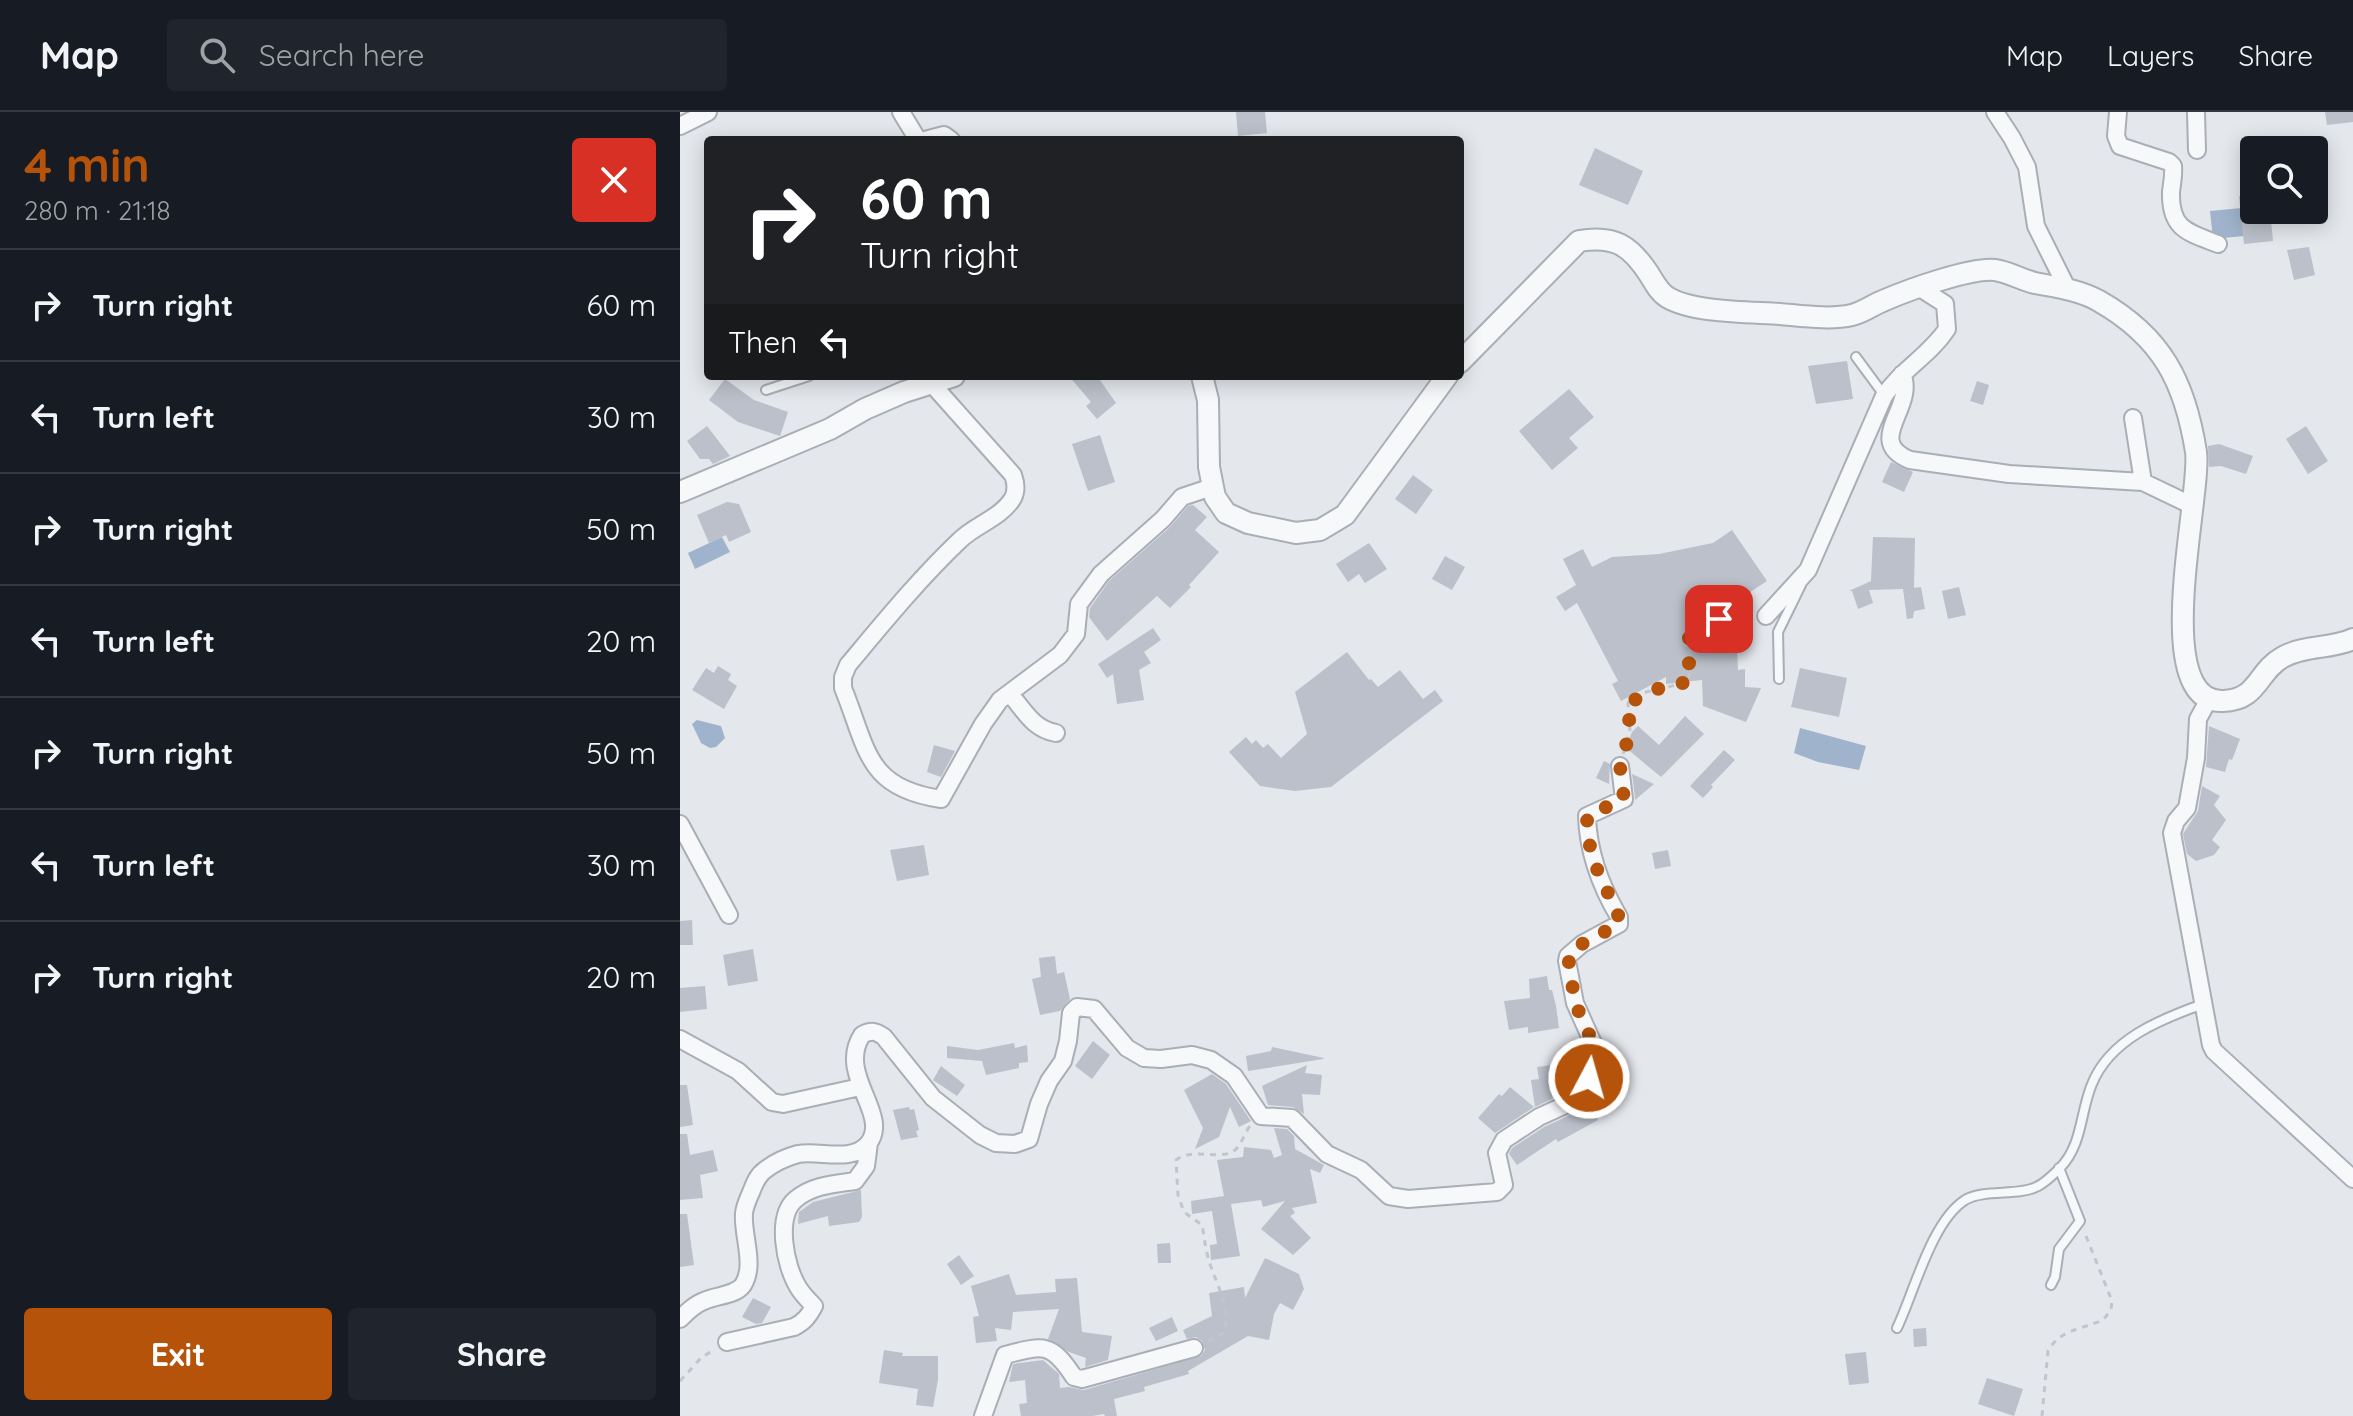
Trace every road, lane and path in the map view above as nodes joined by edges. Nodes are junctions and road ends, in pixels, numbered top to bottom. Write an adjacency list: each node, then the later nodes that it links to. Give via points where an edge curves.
1 (708, 112): 6 (street)
2 (901, 112): 7 (street)
3 (1995, 112): 11 (street, via 2027,167 2036,226)
4 (2118, 112): 9 (street, via 2120,146 2173,166 2175,222)
5 (2196, 112): 8 (street)
6 (680, 126)
7 (916, 136)
8 (2197, 150)
9 (2218, 244)
10 (1920, 288): 11 (street, via 1993,270); 13 (street, via 1854,315 1691,306 1656,287 1628,248 1596,238 1579,241); 14 (street, via 1945,304 1947,329)
11 (2068, 290): 25 (street, via 2117,313 2164,357 2192,434 2197,469)
12 (1856, 357): 20 (lane)
13 (1464, 358)
14 (1902, 374): 20 (street); 22 (street, via 1905,390 1889,437 1891,449 1900,456 2009,474)
15 (797, 380): 19 (lane)
16 (928, 380): 24 (street, via 830,429); 31 (street, via 1013,475 1015,493 906,594 848,665 843,688 871,762 890,784 941,799 989,714)
17 (1203, 380): 23 (street)
18 (1444, 380): 23 (street, via 1345,515 1320,530 1296,533 1248,523 1226,513)
19 (766, 390)
20 (1884, 396): 26 (street)
21 (2133, 418): 22 (street)
22 (2143, 482): 25 (street)
23 (1212, 487): 31 (street, via 1182,497 1101,574 1079,604 1076,634 1060,655)
24 (680, 492)
25 (2193, 506): 32 (street, via 2183,648 2196,688)
26 (1808, 570): 28 (street); 30 (lane, via 1781,623)
27 (1740, 606): 34 (path, via 1730,617 1713,620 1706,634 1691,635 1689,682 1655,689 1628,703 1630,732)
28 (1766, 616)
29 (2353, 639): 32 (street, via 2283,657 2238,700)
30 (1779, 679)
31 (1010, 694): 33 (street, via 1030,720 1043,731)
32 (2209, 699): 37 (street, via 2198,719 2187,808 2172,833)
33 (1056, 733)
34 (1620, 766): 40 (street, via 1624,799 1587,816 1587,844 1619,924 1582,944 1567,961 1575,1003 1600,1065 1563,1106 1504,1140 1497,1153 1504,1185 1500,1190 1434,1198 1389,1196 1361,1170 1327,1154 1292,1118)
35 (680, 824): 36 (street)
36 (729, 915)
37 (2203, 1004): 42 (lane, via 2161,1019 2118,1049 2092,1083 2071,1154); 43 (street, via 2214,1051)
38 (680, 1039): 39 (street, via 738,1071 772,1102)
39 (860, 1087): 40 (street, via 856,1044 862,1035 877,1031 933,1098 980,1135 1015,1144 1029,1139 1049,1081 1063,1061 1071,1013 1088,1007 1127,1048 1144,1058 1192,1055 1224,1067); 41 (street, via 871,1108)
40 (1263, 1117): 49 (path, via 1248,1127 1230,1154 1189,1153 1176,1160 1178,1195 1184,1212 1202,1225 1226,1326 1224,1333)
41 (869, 1143): 46 (street, via 844,1154 797,1154 764,1170 744,1210 745,1282); 48 (street, via 866,1166 855,1181 818,1187 786,1211 790,1269 814,1306 810,1314 794,1327)
42 (2059, 1168): 44 (lane); 47 (lane, via 2036,1188 1965,1201 1947,1218)
43 (2353, 1179)
44 (2080, 1221): 45 (lane, via 2059,1249); 52 (path, via 2112,1306 2103,1320 2052,1343)
45 (2051, 1285)
46 (680, 1319)
47 (1897, 1328)
48 (727, 1342): 50 (path, via 701,1358)
49 (1194, 1348): 51 (street, via 1082,1379 1074,1377 1059,1355 1040,1347 1005,1355)
50 (680, 1381)
51 (983, 1416)
52 (2042, 1416)

